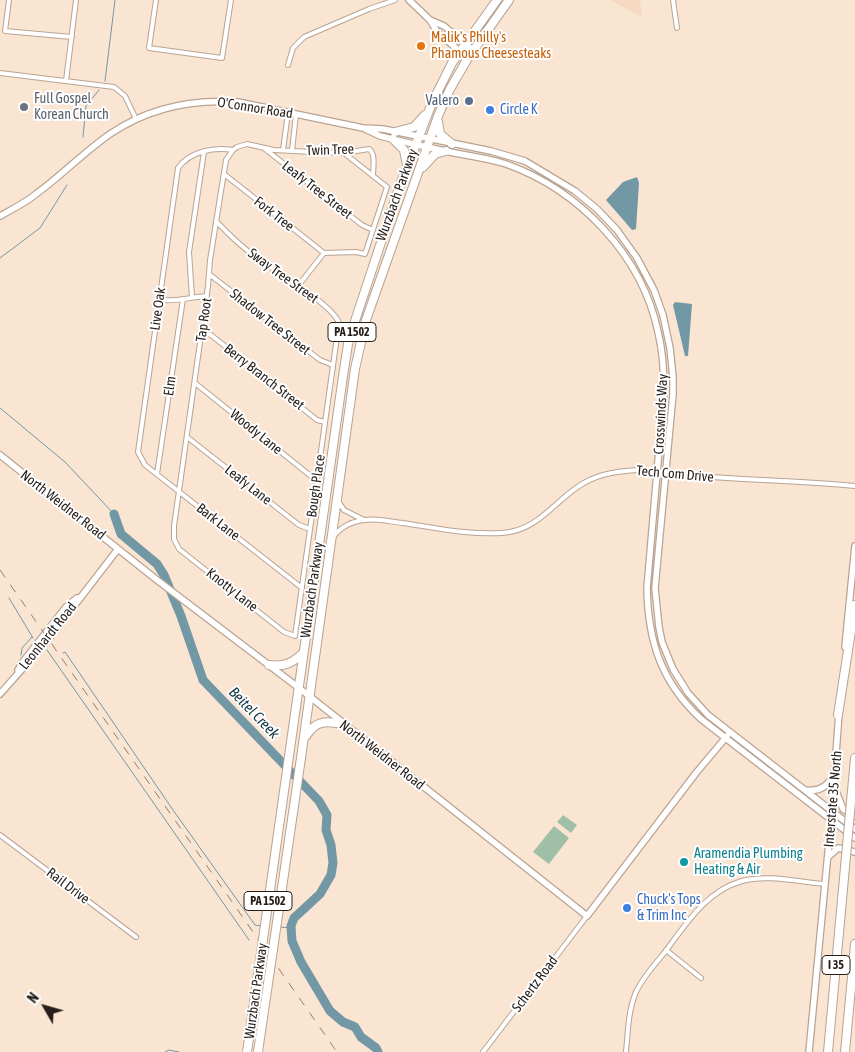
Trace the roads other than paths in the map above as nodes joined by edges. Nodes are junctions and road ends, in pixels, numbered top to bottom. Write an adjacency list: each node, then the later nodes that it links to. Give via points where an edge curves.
1 (9, 0): 12 (street, via 5,31)
2 (76, 0): 12 (street)
3 (156, 0): 4 (street, via 150,48 222,58)
4 (230, 0)
5 (394, 0): 17 (street, via 304,38 293,48)
6 (409, 0): 10 (main road)
7 (497, 0): 13 (highway)
8 (509, 0): 14 (highway)
9 (673, 0): 11 (street)
10 (430, 20): 13 (main road, via 444,26); 15 (main road, via 438,33)
11 (677, 28)
12 (72, 37): 19 (street)
13 (465, 44): 14 (main road); 15 (highway)
14 (473, 50): 16 (highway)
15 (459, 51): 16 (main road); 20 (highway)
16 (468, 58): 23 (highway)
17 (288, 65)
18 (0, 73): 19 (street)
19 (66, 81): 24 (street, via 114,87 125,96)
20 (428, 112): 25 (highway, via 414,127); 27 (highway)
21 (288, 113): 22 (main road, O'Connor Road); 24 (main road, O'Connor Road, via 238,102 217,101 167,108); 32 (street)
22 (296, 114): 25 (main road, O'Connor Road, via 363,128 380,136); 33 (street)
23 (438, 116): 26 (highway); 28 (highway, via 440,134)
24 (136, 119): 43 (main road, O'Connor Road, via 111,133 30,199)
25 (394, 136): 27 (main road, O'Connor Road); 37 (highway, via 404,150)
26 (430, 139): 27 (main road, O'Connor Road); 28 (main road, Crosswinds Way); 30 (highway, Wurzbach Parkway / PA 1502)
27 (417, 141): 30 (main road, Crosswinds Way); 37 (highway, Wurzbach Parkway / PA 1502)
28 (452, 144): 41 (main road, Crosswinds Way, via 524,161)
29 (263, 147): 31 (street, Twin Tree, via 242,144); 32 (street, Twin Tree); 45 (street, Leafy Tree Street, via 362,225)
30 (428, 147): 34 (main road, Crosswinds Way); 38 (highway, Wurzbach Parkway / PA 1502)
31 (232, 150): 35 (street, Twin Tree, via 222,148); 39 (street, Tap Root, via 226,160)
32 (283, 150): 33 (street, Twin Tree)
33 (292, 151): 36 (street, Twin Tree)
34 (446, 151): 38 (highway, via 435,154); 42 (main road, Crosswinds Way, via 488,159 520,170)
35 (204, 152): 50 (street, via 190,252); 52 (street, Live Oak, via 190,156 180,166)
36 (344, 153): 40 (street); 40 (street, Twin Tree, via 366,148 371,150)
37 (407, 166): 79 (highway, Wurzbach Parkway / PA 1502, via 348,344)
38 (419, 173): 67 (highway, Wurzbach Parkway / PA 1502, via 361,339)
39 (224, 174): 44 (street, Tap Root); 46 (street, Fork Tree)
40 (373, 176): 45 (street, via 386,187)
41 (566, 185): 42 (main road); 62 (main road, Crosswinds Way, via 597,209 617,230 637,258 658,301 667,329 673,377)
42 (561, 193): 61 (main road, Crosswinds Way, via 601,226 620,250 638,277 654,318 664,378)
43 (0, 216)
44 (216, 221): 47 (street, Tap Root); 48 (street, Sway Tree Street, via 257,258)
45 (373, 230): 46 (street, via 365,254)
46 (324, 253): 48 (street)
47 (209, 274): 49 (street, Tap Root); 55 (street, Shadow Tree Street, via 320,360)
48 (298, 286): 54 (street, Sway Tree Street, via 336,317)
49 (207, 296): 50 (street); 53 (street, Tap Root)
50 (192, 297): 51 (street)
51 (183, 299): 52 (street); 63 (street, Elm)
52 (159, 300): 59 (street, Live Oak)
53 (202, 332): 56 (street, Tap Root); 57 (street, Berry Branch Street, via 211,335 317,420)
54 (338, 335): 55 (street, Bough Place)
55 (333, 365): 57 (street, Bough Place)
56 (195, 383): 58 (street, Tap Root); 64 (street, Woody Lane)
57 (325, 422): 64 (street, Bough Place)
58 (187, 437): 66 (street, Tap Root); 69 (street, Leafy Lane, via 299,525)
59 (138, 452): 63 (street, Bark Lane, via 145,465)
60 (0, 455): 73 (main road, North Weidner Road)
61 (657, 473): 62 (street, Tech Com Drive); 68 (street, Tech Com Drive, via 624,470 601,475 579,486 544,517 505,533 483,534); 78 (main road, Crosswinds Way, via 647,588)
62 (666, 473): 65 (street, Tech Com Drive); 77 (main road, Crosswinds Way, via 655,588)
63 (157, 474): 66 (street, Bark Lane)
64 (317, 480): 69 (street, Bough Place)
65 (855, 486)
66 (179, 492): 70 (street, Tap Root); 74 (street, Bark Lane)
67 (337, 500): 68 (street, Tech Com Drive, via 344,510); 71 (highway, Wurzbach Parkway / PA 1502)
68 (364, 520): 71 (street, Tech Com Drive, via 344,525)
69 (310, 529): 74 (street, Bough Place)
70 (174, 539): 76 (street, Knotty Lane, via 180,549 284,632)
71 (332, 539): 83 (highway, Wurzbach Parkway / PA 1502)
72 (855, 546): 84 (main road, Interstate 35 North)
73 (118, 549): 80 (main road, North Weidner Road); 82 (main road, Leonhardt Road, via 48,639)
74 (302, 588): 76 (street, Bough Place)
75 (855, 604): 84 (highway)
76 (295, 636)
77 (662, 642): 78 (main road); 86 (main road, Crosswinds Way, via 688,693)
78 (654, 644): 87 (main road, Crosswinds Way, via 668,679 682,699)
79 (304, 654): 80 (highway, via 288,665); 81 (highway, Wurzbach Parkway / PA 1502)
80 (269, 666): 81 (main road, North Weidner Road)
81 (298, 688): 83 (main road, North Weidner Road); 107 (highway, Wurzbach Parkway / PA 1502, bridge)
82 (0, 694)
83 (309, 697): 85 (main road, North Weidner Road); 88 (highway, Wurzbach Parkway / PA 1502)
84 (838, 714): 90 (main road, Interstate 35 North)
85 (343, 724): 88 (highway, via 320,722 311,727); 102 (main road, North Weidner Road)
86 (730, 733): 87 (main road); 92 (main road)
87 (725, 738): 95 (main road); 102 (main road)
88 (304, 740): 108 (highway, Wurzbach Parkway / PA 1502, bridge)
89 (855, 758): 112 (highway, I 35, bridge)
90 (836, 770): 91 (main road, Interstate 35 North); 92 (main road, via 824,787)
91 (834, 787): 93 (main road, Interstate 35 North); 94 (main road, via 843,809)
92 (804, 790): 93 (main road)
93 (832, 812): 95 (main road, Interstate 35 North); 96 (main road)
94 (855, 816)
95 (831, 821): 98 (main road); 100 (main road, Interstate 35 North)
96 (855, 829)
97 (0, 836): 103 (street, Rail Drive)
98 (855, 838)
99 (855, 852): 100 (main road, via 838,848)
100 (828, 857): 101 (main road, Interstate 35 North)
101 (825, 884): 105 (street, via 764,878 731,885 702,904); 111 (main road, Interstate 35 North)
102 (587, 916): 109 (street, Schertz Road)
103 (136, 937)
104 (855, 944): 113 (highway, I 35)
105 (666, 950): 106 (street); 110 (street, via 637,991 629,1017)
106 (702, 978)
107 (247, 1052)
108 (258, 1052)
109 (482, 1052)
110 (626, 1052)
111 (809, 1052)
112 (828, 1052)
113 (845, 1052)

